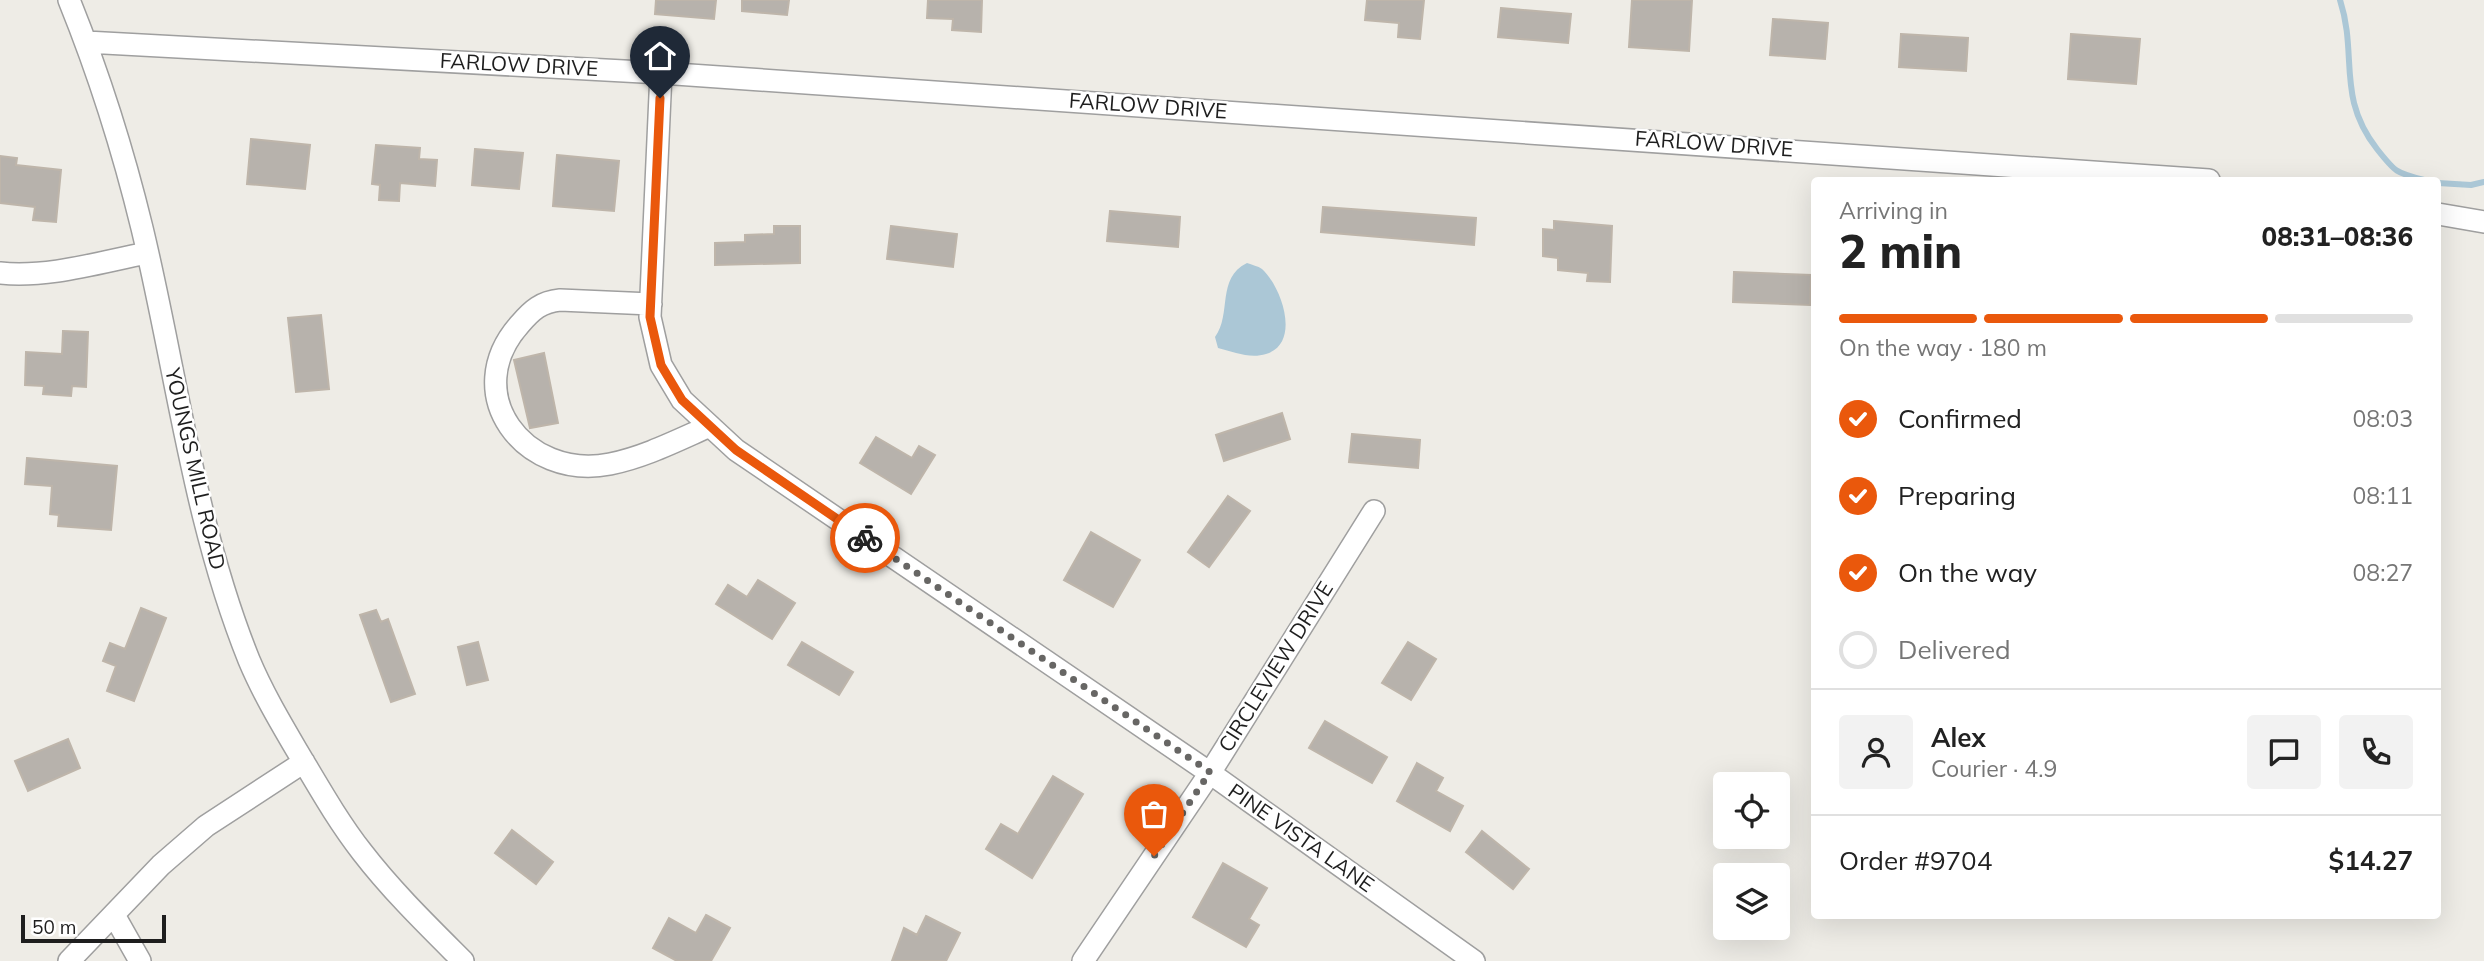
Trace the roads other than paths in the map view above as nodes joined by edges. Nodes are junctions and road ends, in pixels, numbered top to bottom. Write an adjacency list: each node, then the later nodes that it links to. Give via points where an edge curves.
1 (69, 0): 2 (street, YOUNGS MILL ROAD)
2 (86, 42): 3 (street, FARLOW DRIVE); 7 (street, YOUNGS MILL ROAD, via 116,129)
3 (661, 73): 4 (street, FARLOW DRIVE); 9 (street, PINE VISTA LANE)
4 (2166, 177)
5 (2441, 215): 6 (street)
6 (2484, 222)
7 (147, 253): 8 (street, via 64,269); 12 (street, YOUNGS MILL ROAD, via 211,552 249,660)
8 (0, 273)
9 (651, 304): 10 (street, PINE VISTA LANE, via 661,365 682,400); 10 (street, via 560,300 535,308 506,341 498,363 499,406 508,427 526,446 548,458 576,465 608,465)
10 (710, 426): 13 (street, PINE VISTA LANE, via 736,450)
11 (1374, 511): 13 (street, CIRCLEVIEW DRIVE)
12 (304, 762): 14 (street, via 206,826); 17 (street, YOUNGS MILL ROAD, via 363,853)
13 (1210, 772): 18 (street, CIRCLEVIEW DRIVE); 19 (street, PINE VISTA LANE)
14 (114, 915): 15 (street); 16 (street)
15 (69, 961)
16 (140, 961)
17 (463, 961)
18 (1083, 961)
19 (1474, 961)

